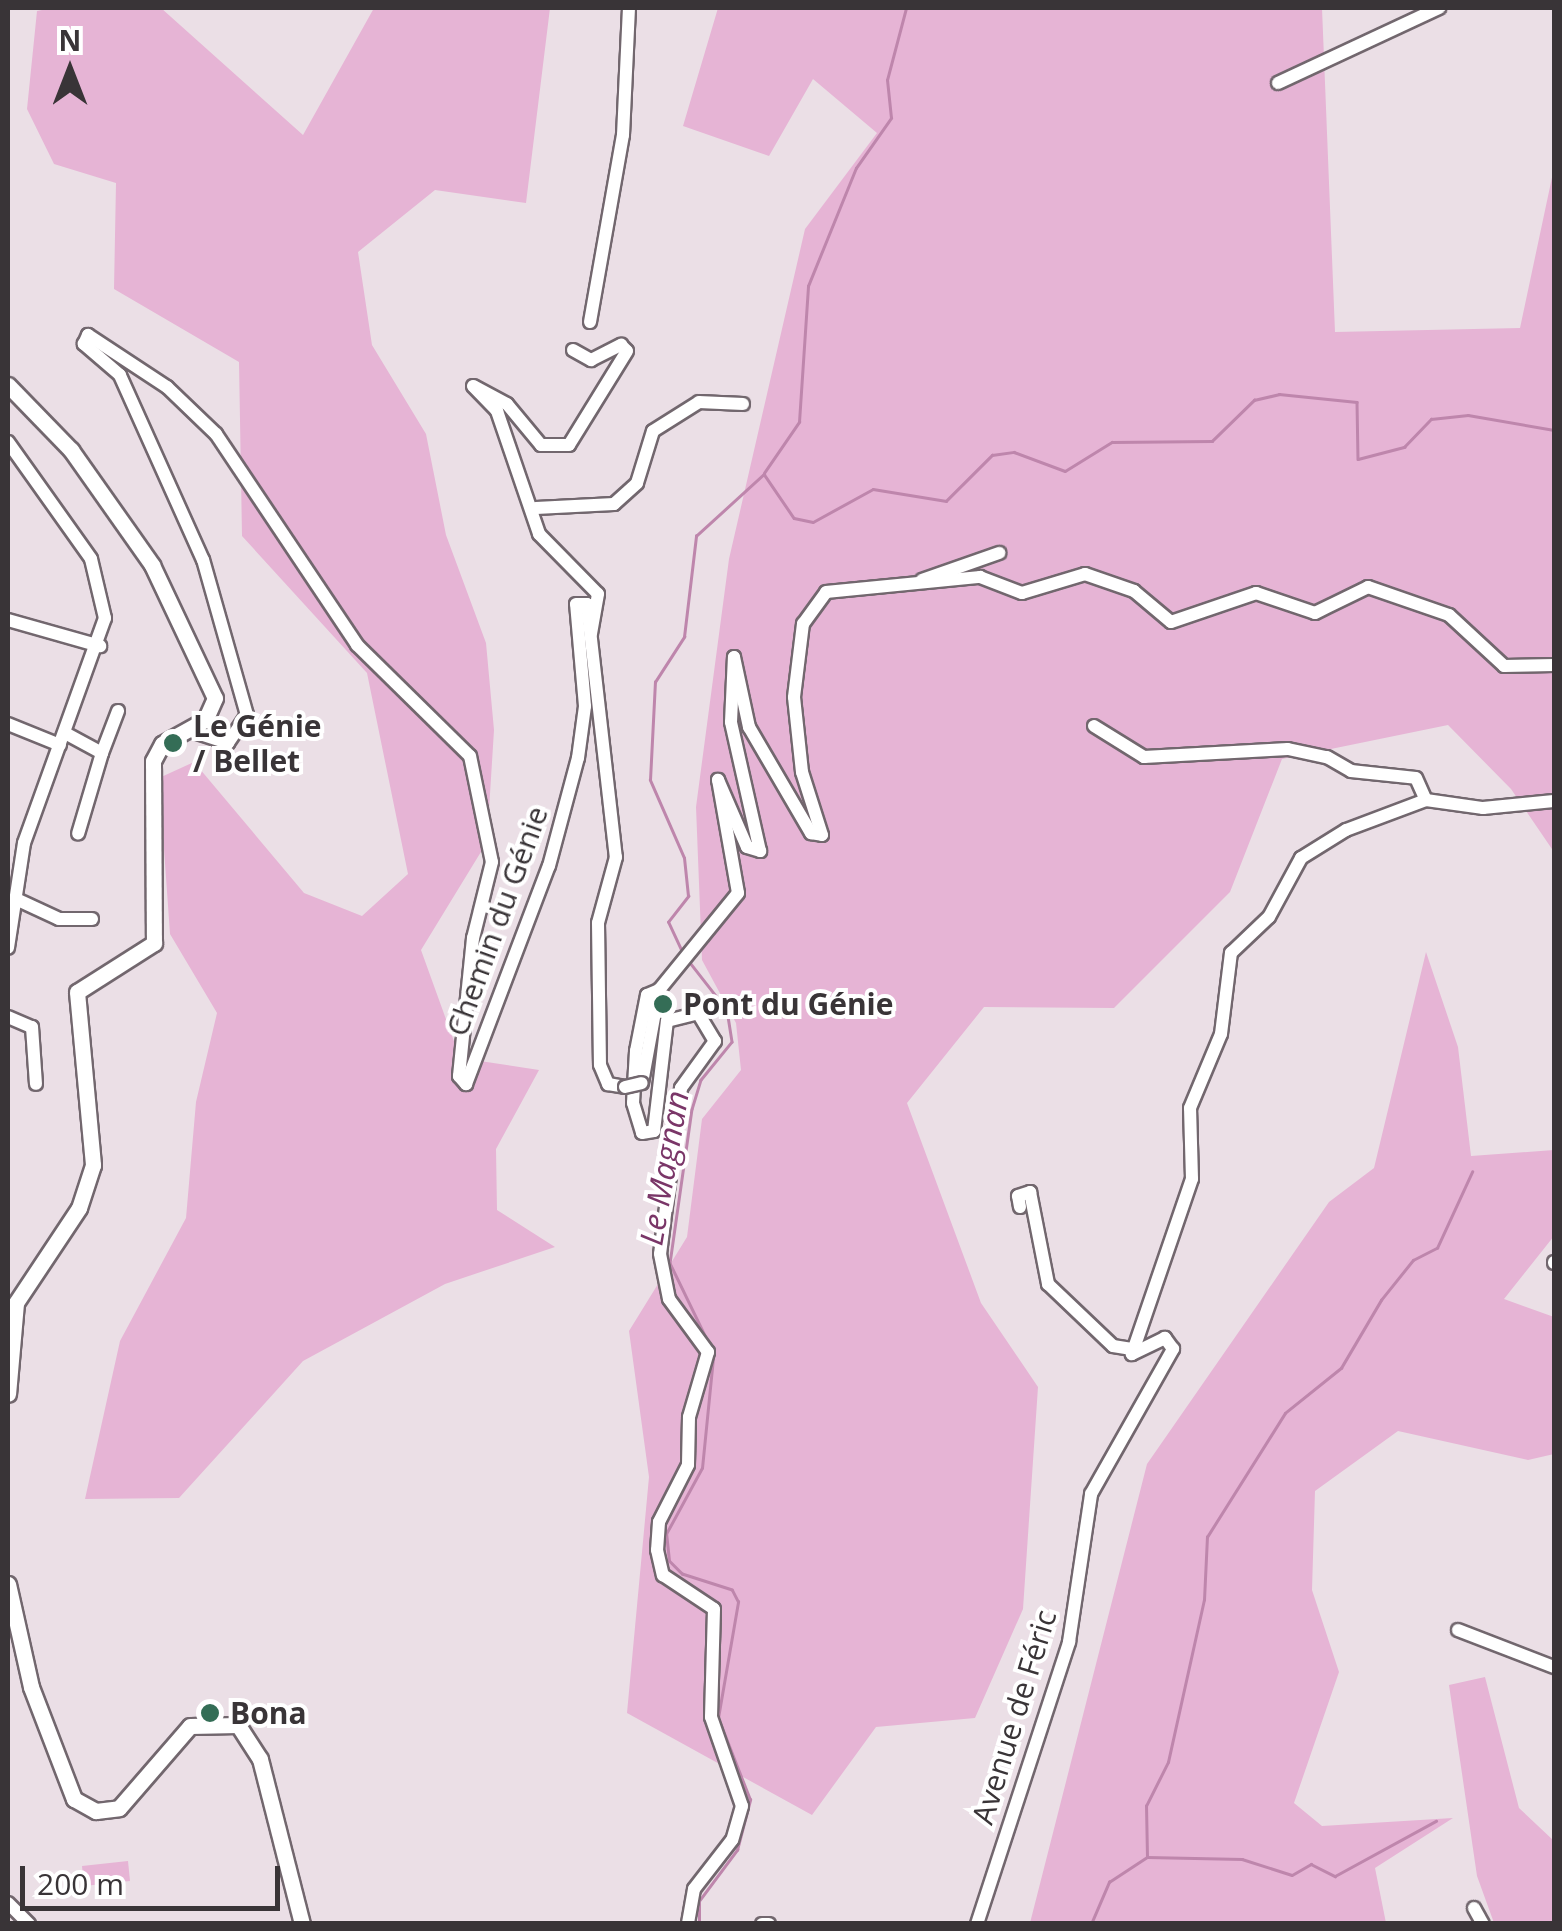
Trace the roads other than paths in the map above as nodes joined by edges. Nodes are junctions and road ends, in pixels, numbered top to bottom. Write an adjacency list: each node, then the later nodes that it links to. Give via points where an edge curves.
1 (630, 8): 4 (street, via 623,135)
2 (1439, 8): 3 (street)
3 (1278, 83)
4 (590, 322)
5 (573, 350): 9 (street, via 591,360 627,351 569,446 542,445 507,404 473,386 497,411)
6 (8, 385): 19 (main road, via 87,470 175,602 215,693 210,714)
7 (742, 404): 9 (street, via 699,402 654,431 637,484 614,504)
8 (8, 442): 14 (street, via 95,567)
9 (536, 508): 13 (street, via 539,534 598,594)
10 (999, 554): 11 (street)
11 (922, 580): 15 (street, Chemin du Génie, via 980,576 1022,593 1098,576 1171,622 1256,593 1314,613 1368,587 1449,616 1504,666); 28 (street, Chemin du Génie, via 837,588 807,613 794,703 818,837 749,726 741,659 732,660 732,722 761,847 756,854 748,847 718,780 738,893)
12 (8, 620): 14 (street)
13 (591, 633): 19 (street, Chemin du Génie, via 581,599 578,758 542,886 462,1082 473,938 492,862 470,756 357,645 216,434 167,387 88,336 84,344 120,374 202,560 245,709 244,730 228,743); 28 (street, Chemin du Génie, bridge, via 616,857 598,923 600,1065 608,1084 642,1083)
14 (100, 646): 20 (street)
15 (1554, 665)
16 (118, 711): 21 (street)
17 (8, 724): 20 (street)
18 (1094, 726): 22 (street, via 1144,757 1288,749 1327,757 1351,772 1416,778)
19 (192, 731): 32 (main road, via 162,744 153,761 154,943 77,992 93,1165 78,1208 19,1294)
20 (62, 739): 21 (street); 25 (street, via 24,844)
21 (102, 753): 24 (street)
22 (1426, 800): 23 (street, via 1484,808); 33 (street, via 1301,858 1270,917 1231,953 1220,1034 1190,1108 1192,1179)
23 (1554, 802)
24 (78, 834)
25 (16, 900): 26 (street, via 59,918); 27 (street)
26 (92, 919)
27 (8, 948)
28 (662, 983): 42 (street, via 647,995 636,1051 633,1103 642,1133 655,1125 667,1021 698,1013 715,1041 680,1088 660,1254 669,1299 708,1352 689,1417 688,1465 659,1522 657,1550 664,1575 714,1609 711,1717 742,1806 732,1840 694,1889)
29 (8, 1017): 30 (street, via 31,1024)
30 (36, 1084)
31 (1020, 1208): 33 (street, via 1018,1196 1030,1192 1052,1289 1113,1346)
32 (10, 1328): 34 (main road)
33 (1132, 1350): 43 (street, Avenue de Féric, via 1174,1342 1091,1494 1069,1642)
34 (8, 1394)
35 (8, 1584): 41 (main road, via 31,1687 74,1799 96,1811 120,1808 190,1726 238,1726 260,1760)
36 (1458, 1630): 37 (street)
37 (1554, 1667)
38 (8, 1903): 40 (street)
39 (1474, 1908): 44 (street)
40 (29, 1924)
41 (302, 1924)
42 (688, 1924)
43 (977, 1924)
44 (1483, 1924)

